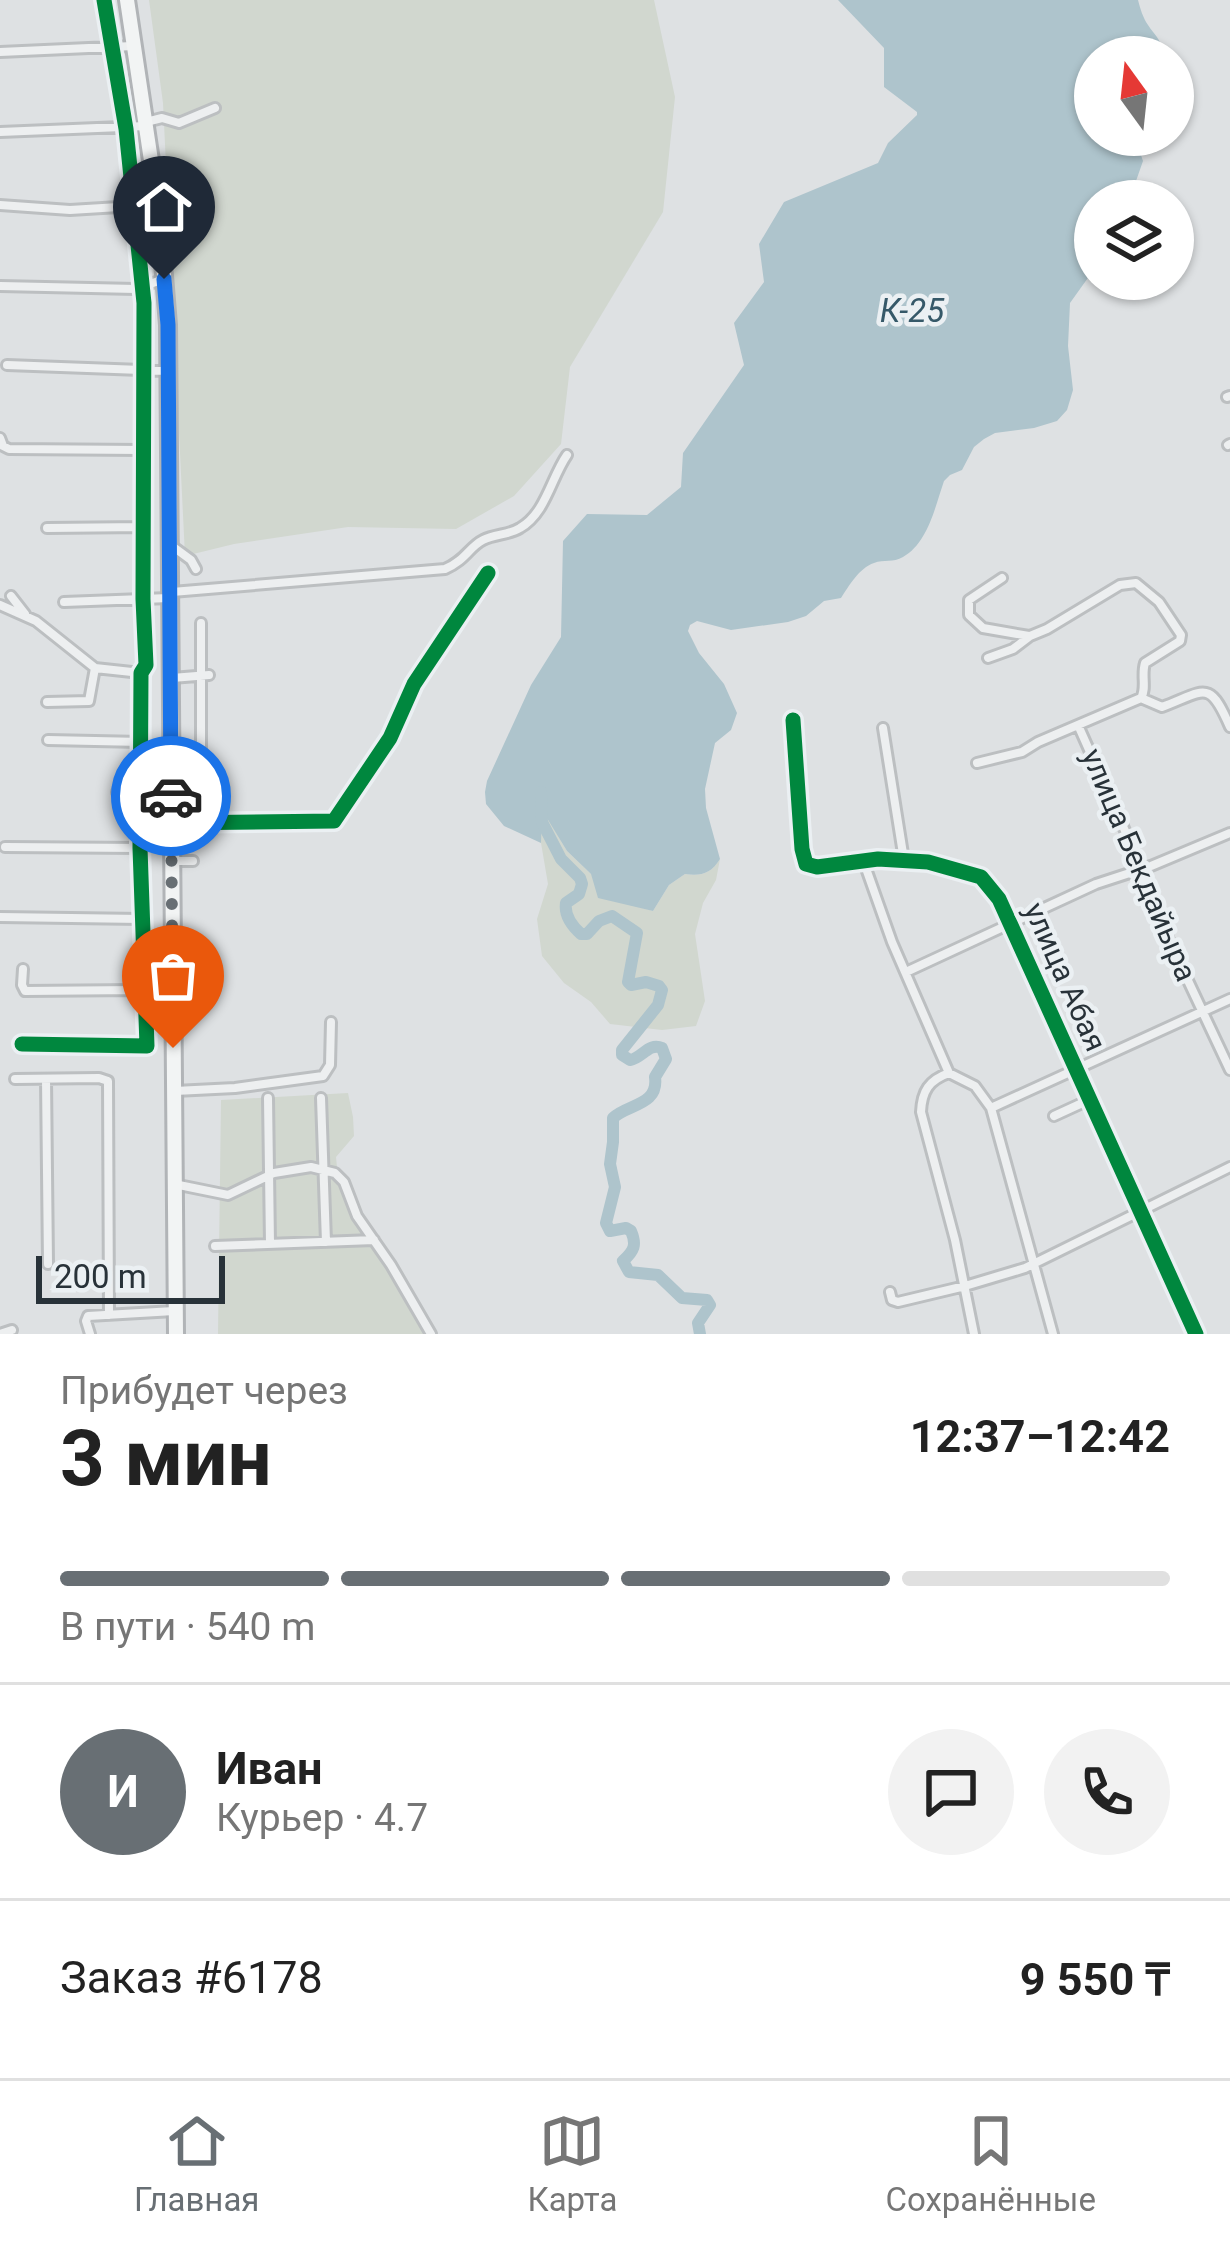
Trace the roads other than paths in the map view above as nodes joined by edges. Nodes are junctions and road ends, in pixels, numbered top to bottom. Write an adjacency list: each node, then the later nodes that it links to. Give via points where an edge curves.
1 (104, 0): 4 (street)
2 (127, 0): 3 (highway)
3 (134, 46): 4 (street); 7 (highway)
4 (111, 47): 5 (street); 8 (street)
5 (0, 52)
6 (215, 109): 7 (street, via 179,123)
7 (146, 124): 8 (street); 12 (highway)
8 (126, 129): 9 (street); 11 (street)
9 (0, 132)
10 (0, 205): 11 (street)
11 (135, 206): 14 (street)
12 (164, 279): 14 (street); 17 (highway)
13 (0, 286): 14 (street)
14 (142, 288): 16 (street)
15 (8, 365): 16 (street)
16 (143, 371): 17 (street); 19 (street)
17 (168, 371): 23 (highway)
18 (0, 438): 19 (street, via 9,449)
19 (143, 450): 21 (street)
20 (567, 455): 27 (street, via 528,522 480,542 445,569)
21 (143, 526): 22 (street); 29 (street)
22 (46, 528)
23 (170, 544): 24 (street); 27 (highway)
24 (196, 569)
25 (488, 573): 55 (street, via 334,821)
26 (1002, 578): 34 (street, via 969,601 969,615 983,628)
27 (170, 595): 29 (street); 38 (highway)
28 (11, 596): 32 (street)
29 (143, 598): 30 (street); 37 (street)
30 (64, 602)
31 (0, 605): 32 (street)
32 (26, 615): 36 (street)
33 (201, 623): 39 (street)
34 (1030, 636): 35 (street); 40 (street, via 1136,583 1181,635 1145,663)
35 (988, 658)
36 (95, 668): 37 (street); 41 (street, via 89,700)
37 (143, 669): 38 (street); 48 (street)
38 (170, 672): 39 (street); 49 (highway)
39 (206, 675): 49 (street, via 201,749)
40 (1141, 698): 42 (street, via 1162,706 1202,692); 44 (street)
41 (47, 702)
42 (1226, 703): 45 (street)
43 (794, 720): 59 (street, улица Абая, via 804,860 817,867)
44 (1078, 725): 50 (street); 63 (street, улица Бекдайыра)
45 (1230, 727)
46 (883, 728): 60 (street)
47 (48, 740): 48 (street)
48 (142, 742): 54 (street)
49 (171, 748): 52 (highway)
50 (977, 763)
51 (208, 790): 52 (street)
52 (171, 791): 55 (highway)
53 (117, 792): 54 (street)
54 (141, 792): 58 (street)
55 (171, 823): 61 (highway)
56 (1230, 833): 63 (street)
57 (5, 847): 58 (street)
58 (140, 848): 65 (street)
59 (863, 860): 60 (street, улица Абая); 68 (street)
60 (904, 860): 66 (street, улица Абая, via 981,877)
61 (172, 861): 62 (street); 79 (highway)
62 (193, 862)
63 (1142, 868): 66 (street); 71 (street, улица Бекдайыра)
64 (0, 917): 65 (street)
65 (142, 919): 69 (street)
66 (1011, 923): 68 (street); 74 (street, улица Абая)
67 (22, 969): 69 (street, via 25,991)
68 (906, 972): 76 (street)
69 (145, 994): 73 (street, via 147,1046)
70 (1230, 999): 71 (street)
71 (1202, 1011): 74 (street); 75 (street, улица Бекдайыра)
72 (331, 1022): 79 (street, via 323,1076)
73 (22, 1044)
74 (1077, 1069): 82 (street, улица Абая); 83 (street)
75 (1230, 1070)
76 (949, 1072): 83 (street); 96 (street, via 928,1084 921,1112)
77 (46, 1078): 78 (street); 94 (street); 99 (street, via 110,1084)
78 (15, 1079)
79 (173, 1091): 88 (highway)
80 (268, 1098): 87 (street)
81 (321, 1098): 86 (street)
82 (1090, 1099): 84 (street); 89 (street, улица Абая)
83 (991, 1108): 95 (street)
84 (1054, 1116)
85 (1230, 1167): 89 (street)
86 (323, 1169): 87 (street); 90 (street, via 341,1178); 91 (street)
87 (268, 1174): 88 (street, via 228,1195); 92 (street)
88 (174, 1184): 98 (highway)
89 (1141, 1210): 95 (street); 105 (street, улица Абая)
90 (374, 1240): 91 (street); 102 (street)
91 (326, 1242): 92 (street)
92 (270, 1244): 93 (street)
93 (214, 1246)
94 (48, 1264)
95 (1033, 1264): 96 (street); 104 (street)
96 (965, 1286): 97 (street, via 896,1302); 103 (street)
97 (890, 1292)
98 (176, 1311): 99 (street); 101 (highway)
99 (109, 1315): 100 (street, via 86,1318)
100 (90, 1334)
101 (176, 1334)
102 (431, 1334)
103 (974, 1334)
104 (1053, 1334)
105 (1196, 1334)

